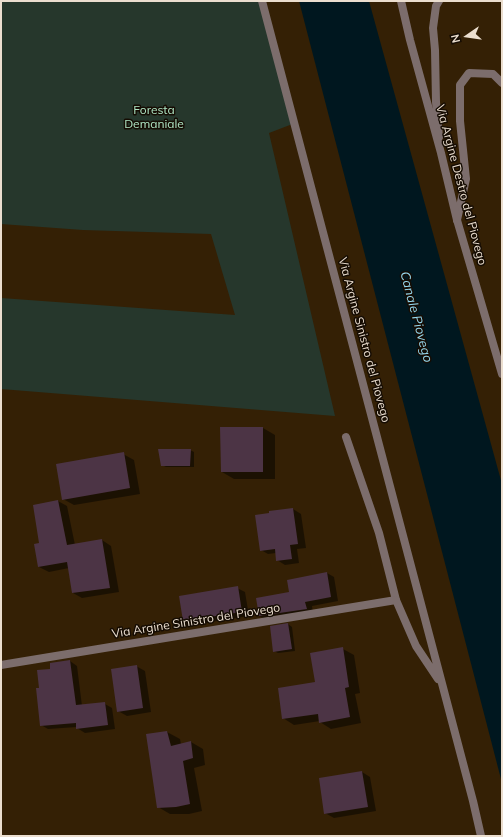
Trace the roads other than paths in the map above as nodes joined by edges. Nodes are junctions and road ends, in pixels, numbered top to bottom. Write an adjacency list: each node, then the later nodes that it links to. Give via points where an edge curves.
1 (262, 1): 13 (street, Via Argine Sinistro del Piovego)
2 (401, 1): 7 (street, Via Argine Destro del Piovego)
3 (439, 1): 7 (street, via 433,28)
4 (493, 74): 5 (street); 6 (street); 8 (street, via 469,73 460,85 460,121 466,179)
5 (502, 75)
6 (502, 83)
7 (441, 154): 8 (street, Via Argine Destro del Piovego)
8 (457, 220): 9 (street, Via Argine Destro del Piovego)
9 (502, 374)
10 (346, 437): 11 (street, Via Argine Sinistro del Piovego, via 380,533)
11 (396, 600): 12 (street, Via Argine Sinistro del Piovego); 13 (street, Via Argine Sinistro del Piovego, via 416,646)
12 (1, 665)
13 (442, 685): 14 (street, Via Argine Sinistro del Piovego)
14 (481, 836)

